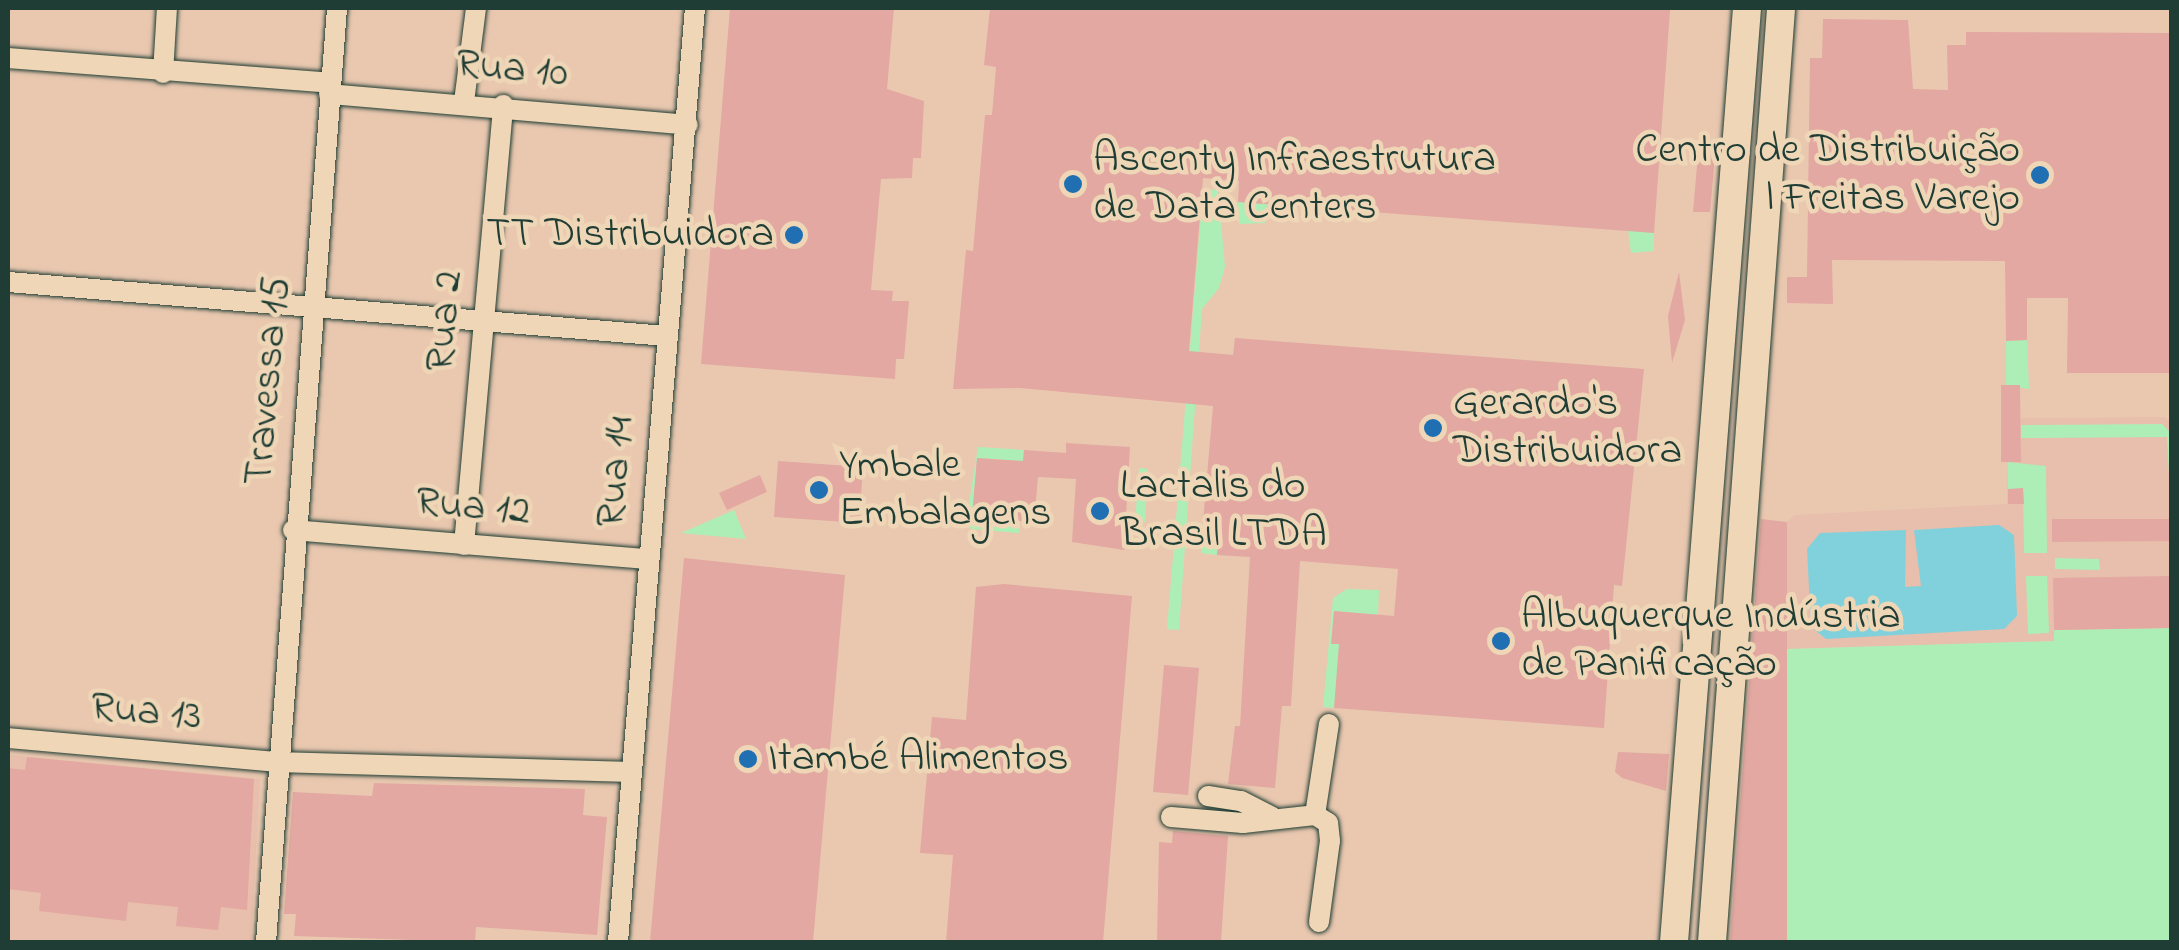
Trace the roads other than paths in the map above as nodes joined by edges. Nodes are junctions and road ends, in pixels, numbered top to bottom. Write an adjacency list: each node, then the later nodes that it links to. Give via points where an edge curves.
1 (167, 8): 8 (street)
2 (337, 8): 9 (street, Travessa 15)
3 (476, 8): 10 (street)
4 (695, 8): 12 (street, Rua 14)
5 (1747, 8): 22 (main road)
6 (1780, 8): 23 (main road)
7 (8, 58): 8 (street, Rua 10)
8 (163, 73): 9 (street, Rua 10)
9 (329, 88): 10 (street, Rua 10); 14 (street, Travessa 15)
10 (464, 102): 11 (street, Rua 10)
11 (503, 105): 12 (street, Rua 10); 15 (street, Rua 2)
12 (688, 125): 16 (street, Rua 14)
13 (8, 282): 14 (street)
14 (314, 306): 15 (street); 17 (street, Travessa 15)
15 (484, 322): 16 (street); 18 (street, Rua 2)
16 (666, 336): 19 (street, Rua 14)
17 (294, 530): 18 (street, Rua 12); 24 (street, Travessa 15)
18 (464, 545): 19 (street, Rua 12)
19 (648, 559): 25 (street, Rua 14)
20 (1329, 724): 27 (street)
21 (8, 738): 24 (street, Rua 13)
22 (1690, 749): 23 (main road); 33 (main road)
23 (1725, 754): 34 (main road)
24 (278, 762): 25 (street); 31 (street, Travessa 15)
25 (631, 772): 32 (street, Rua 14)
26 (1208, 796): 29 (street, via 1241,801)
27 (1315, 815): 29 (street); 30 (street, via 1328,823 1330,841)
28 (1171, 817): 29 (street, via 1242,823)
29 (1272, 817)
30 (1320, 922)
31 (266, 942)
32 (618, 942)
33 (1674, 942)
34 (1712, 942)

